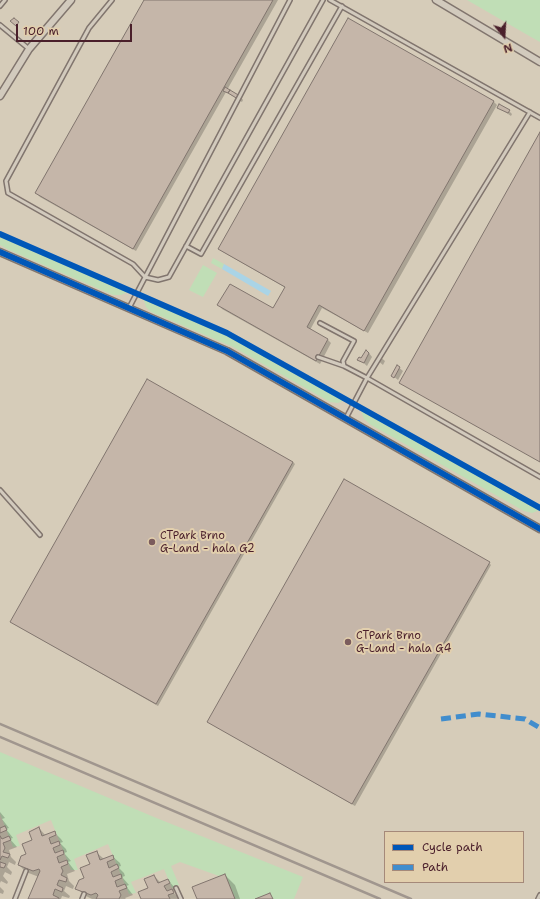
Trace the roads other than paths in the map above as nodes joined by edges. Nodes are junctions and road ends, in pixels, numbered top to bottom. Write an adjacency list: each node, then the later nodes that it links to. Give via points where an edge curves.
1 (5, 0): 8 (lane)
2 (71, 0): 11 (street)
3 (112, 0): 18 (lane, via 89,28 6,181 8,193 132,264)
4 (290, 0): 18 (lane)
5 (323, 0): 16 (lane)
6 (330, 0): 9 (lane)
7 (436, 0): 12 (street)
8 (0, 6)
9 (342, 6): 14 (lane); 16 (lane, via 201,254)
10 (0, 25): 11 (lane)
11 (29, 49): 13 (street)
12 (540, 62)
13 (0, 96)
14 (530, 112): 15 (lane); 23 (lane)
15 (540, 118)
16 (186, 246): 18 (lane, via 169,277 158,280)
17 (0, 252): 19 (street)
18 (145, 277): 19 (lane)
19 (129, 308): 24 (street, via 227,351)
20 (320, 323): 22 (lane, via 354,341 343,361)
21 (318, 357): 22 (lane)
22 (344, 366): 23 (lane)
23 (366, 378): 24 (lane); 25 (lane)
24 (346, 418): 27 (street)
25 (540, 477)
26 (0, 490): 28 (lane)
27 (540, 529)
28 (40, 535)
29 (26, 871): 33 (lane)
30 (176, 888): 35 (lane)
31 (84, 894): 34 (lane)
32 (540, 895): 36 (lane)
33 (15, 899)
34 (82, 899)
35 (181, 899)
36 (538, 899)

